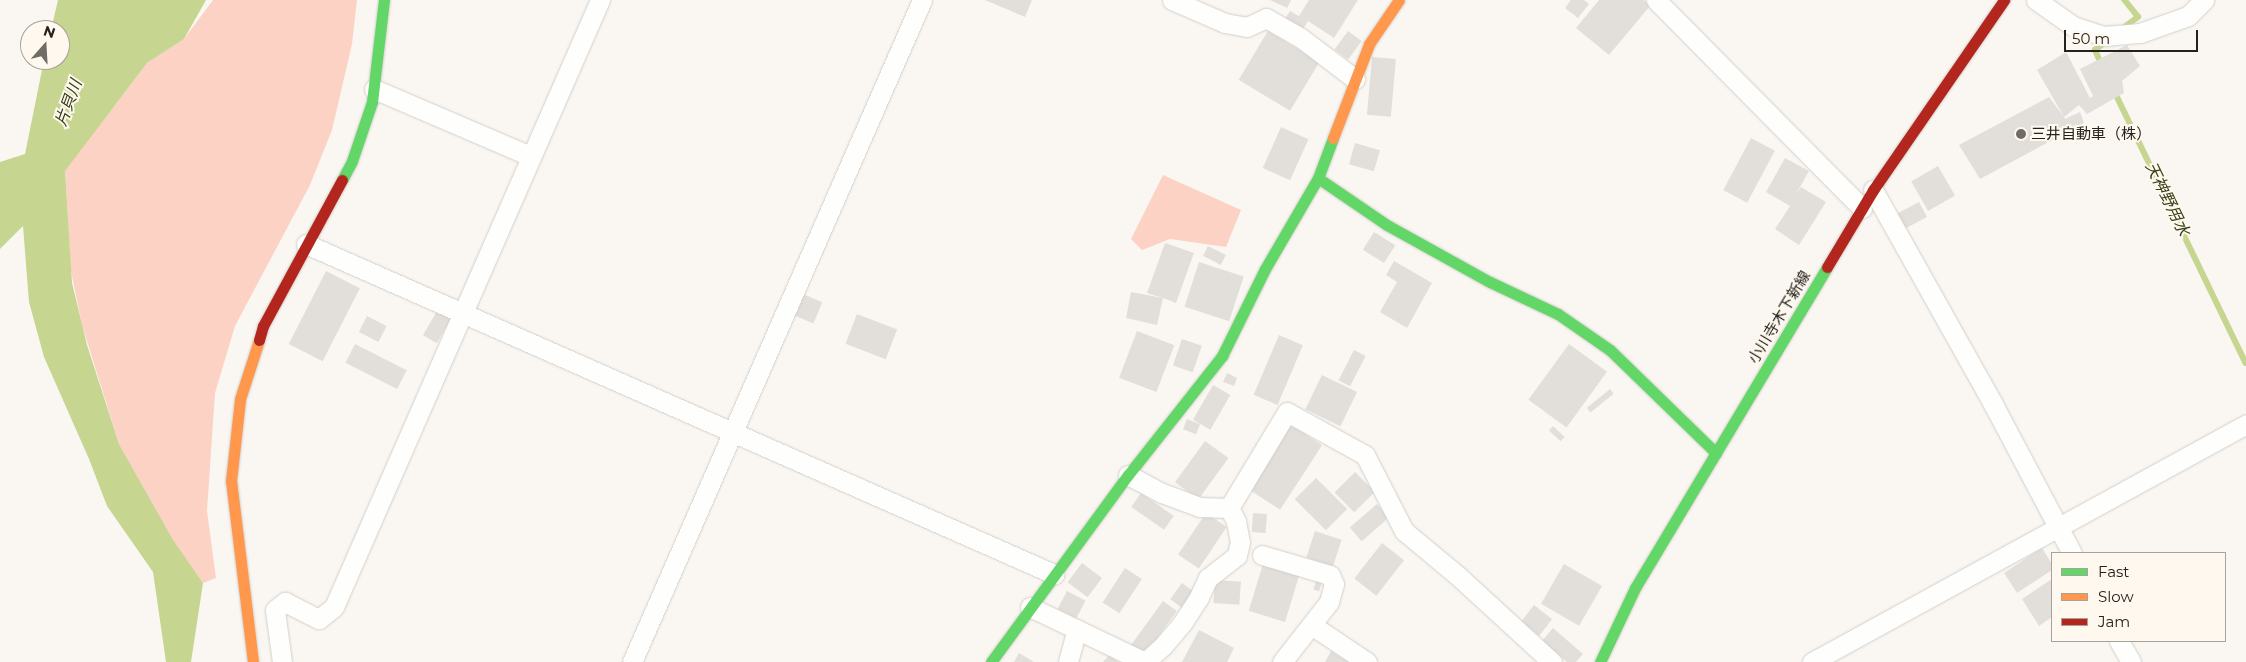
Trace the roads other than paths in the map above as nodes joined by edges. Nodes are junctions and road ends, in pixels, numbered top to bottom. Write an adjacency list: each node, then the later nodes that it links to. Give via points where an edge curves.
1 (384, 0): 11 (street)
2 (600, 0): 12 (street)
3 (922, 0): 19 (street)
4 (1172, 0): 10 (street, via 1225,23 1247,27 1266,18 1301,38)
5 (1399, 0): 10 (street, via 1368,44)
6 (1656, 0): 15 (street)
7 (2004, 0): 14 (street, 小川寺木下新線)
8 (2036, 0): 9 (street, via 2074,26 2104,36 2140,32 2188,16)
9 (2204, 0)
10 (1355, 79): 13 (street)
11 (374, 89): 12 (street); 16 (street, via 352,161)
12 (530, 156): 17 (street)
13 (1318, 178): 20 (street, via 1388,225 1490,282 1558,314 1587,334 1610,350); 21 (street, via 1265,269 1222,356)
14 (1873, 190): 15 (street, 小川寺木下新線); 23 (street)
15 (1862, 208): 20 (street, 小川寺木下新線)
16 (306, 244): 17 (street); 31 (street, via 262,326 240,399 231,481)
17 (464, 314): 19 (street); 32 (street, via 334,608 319,619 285,602 275,610)
18 (2246, 424): 23 (street)
19 (733, 434): 26 (street); 33 (street)
20 (1716, 453): 40 (street, 小川寺木下新線, via 1635,588)
21 (1128, 475): 22 (street, via 1162,493 1200,507); 26 (street)
22 (1229, 508): 36 (street, via 1236,521 1240,542 1238,555 1208,578 1183,622); 39 (street, via 1287,412 1365,455 1404,531 1457,574)
23 (2058, 526): 24 (street); 41 (street)
24 (2071, 552)
25 (1262, 555): 28 (street, via 1330,575 1334,584 1329,602)
26 (1054, 574): 27 (street)
27 (1030, 607): 29 (street); 34 (street)
28 (1313, 626): 37 (street); 38 (street)
29 (1077, 629): 35 (street); 36 (street)
30 (2120, 642): 42 (street)
31 (253, 662)
32 (282, 662)
33 (632, 662)
34 (990, 662)
35 (1068, 662)
36 (1145, 662)
37 (1282, 662)
38 (1367, 662)
39 (1552, 662)
40 (1600, 662)
41 (1812, 662)
42 (2131, 662)

